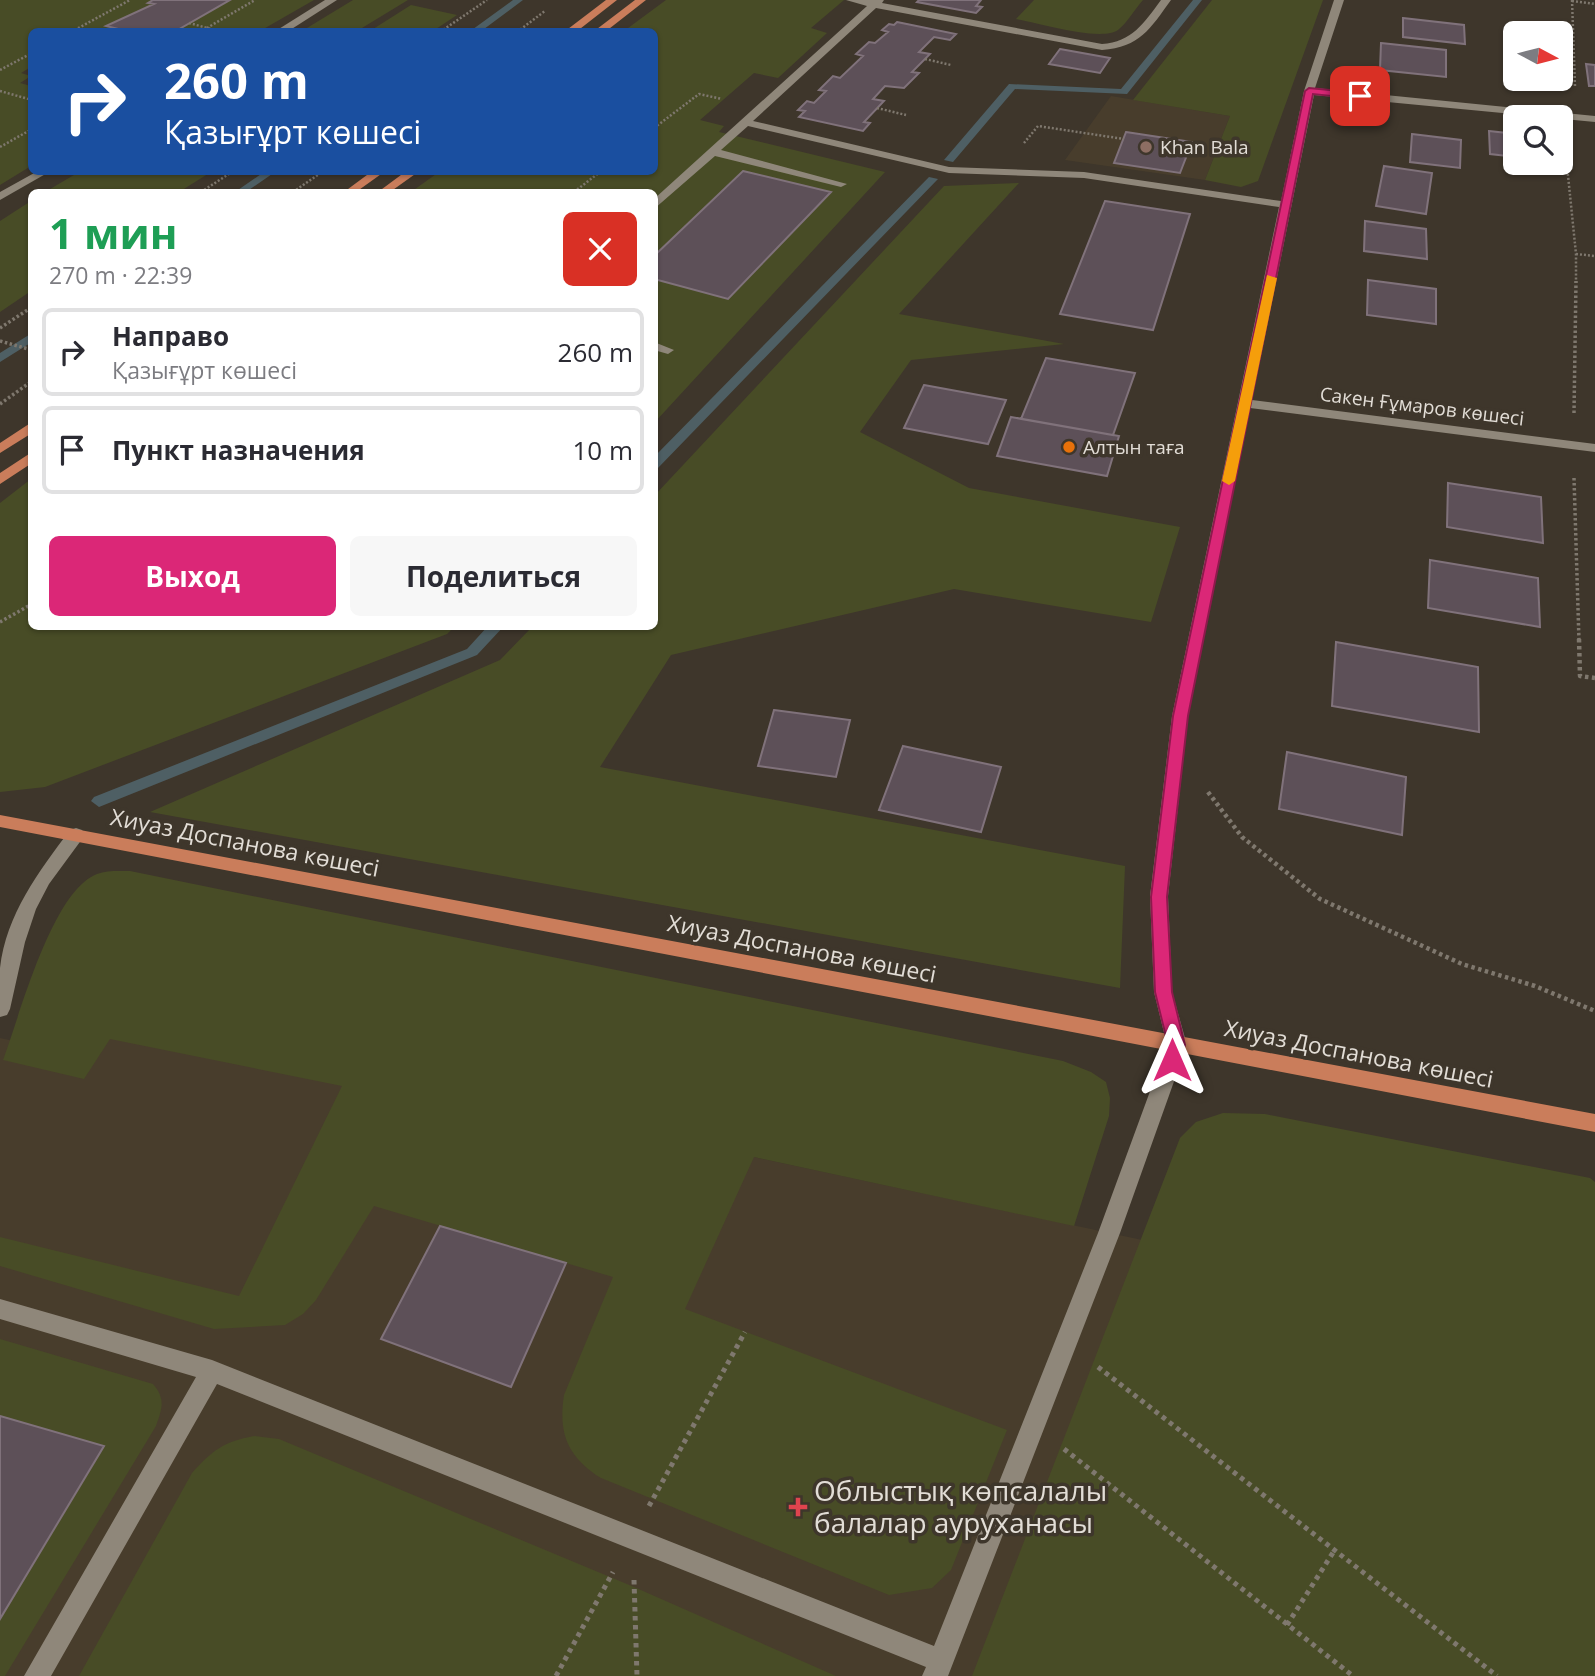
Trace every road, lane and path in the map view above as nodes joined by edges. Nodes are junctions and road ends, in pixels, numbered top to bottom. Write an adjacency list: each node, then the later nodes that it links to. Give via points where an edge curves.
1 (130, 0): 15 (path)
2 (255, 0): 16 (path)
3 (332, 0): 17 (street)
4 (487, 0): 18 (path)
5 (612, 0): 20 (main road)
6 (640, 0): 21 (main road)
7 (851, 0): 11 (street)
8 (1166, 0): 11 (street, via 1132,42 1120,47)
9 (1339, 0): 27 (street)
10 (1572, 1): 12 (path); 34 (path)
11 (876, 2): 29 (street)
12 (1595, 4)
13 (549, 8): 19 (path)
14 (189, 23): 16 (path)
15 (79, 28)
16 (207, 28)
17 (286, 28)
18 (446, 28)
19 (522, 28)
20 (574, 28)
21 (603, 28)
22 (28, 55): 25 (path)
23 (925, 59): 24 (path)
24 (951, 65)
25 (0, 70)
26 (0, 91): 28 (path)
27 (1309, 91): 31 (street); 58 (street)
28 (28, 99)
29 (761, 107): 36 (street); 37 (path, via 699,94)
30 (877, 108): 32 (path)
31 (1503, 110)
32 (906, 114)
33 (1573, 117): 34 (street)
34 (1576, 117): 35 (street)
35 (1595, 119)
36 (744, 122): 41 (street); 42 (street, via 943,169)
37 (658, 125)
38 (28, 131): 40 (path)
39 (1124, 139): 42 (path, via 1038,126)
40 (0, 147)
41 (714, 152): 50 (street); 57 (street)
42 (1003, 172): 58 (street, via 1084,175)
43 (38, 175): 56 (street)
44 (227, 175): 51 (path)
45 (318, 175): 52 (path)
46 (374, 175): 53 (main road)
47 (408, 175): 54 (main road)
48 (596, 175): 55 (path)
49 (1569, 175): 59 (path)
50 (841, 184)
51 (206, 189)
52 (297, 189)
53 (353, 189)
54 (387, 189)
55 (578, 189)
56 (0, 197)
57 (658, 202)
58 (1287, 205): 68 (street)
59 (1576, 254): 60 (path); 71 (path)
60 (1595, 256)
61 (28, 310): 62 (path)
62 (0, 328)
63 (0, 341): 65 (path)
64 (658, 347): 66 (street)
65 (28, 349)
66 (668, 350)
67 (28, 384): 69 (path)
68 (1245, 403): 71 (street, Сакен Ғұмаров көшесі); 84 (street, via 1180,716 1162,854 1159,941 1163,992)
69 (0, 404)
70 (28, 429): 73 (main road)
71 (1573, 445): 72 (street, Сакен Ғұмаров көшесі); 78 (path, via 1580,676)
72 (1595, 448)
73 (0, 449)
74 (28, 459): 75 (main road)
75 (0, 480)
76 (28, 606): 77 (path)
77 (0, 622)
78 (1595, 678)
79 (1207, 787): 83 (path, via 1211,799 1242,836 1320,899 1462,964 1535,986)
80 (0, 821): 81 (main road, Хиуаз Доспанова көшесі)
81 (76, 835): 82 (street, via 42,880 27,912); 84 (main road, Хиуаз Доспанова көшесі)
82 (0, 1009)
83 (1595, 1011)
84 (1177, 1045): 85 (main road, Хиуаз Доспанова көшесі); 87 (street)
85 (1595, 1123)
86 (0, 1309): 88 (street)
87 (1066, 1343): 89 (street); 91 (path)
88 (212, 1371): 90 (street); 94 (street)
89 (1033, 1425): 92 (path); 93 (street)
90 (632, 1537): 93 (street); 95 (path)
91 (1334, 1551): 92 (path); 97 (path)
92 (1287, 1625): 96 (path)
93 (938, 1669)
94 (37, 1676)
95 (637, 1676)
96 (1353, 1676)
97 (1497, 1676)

